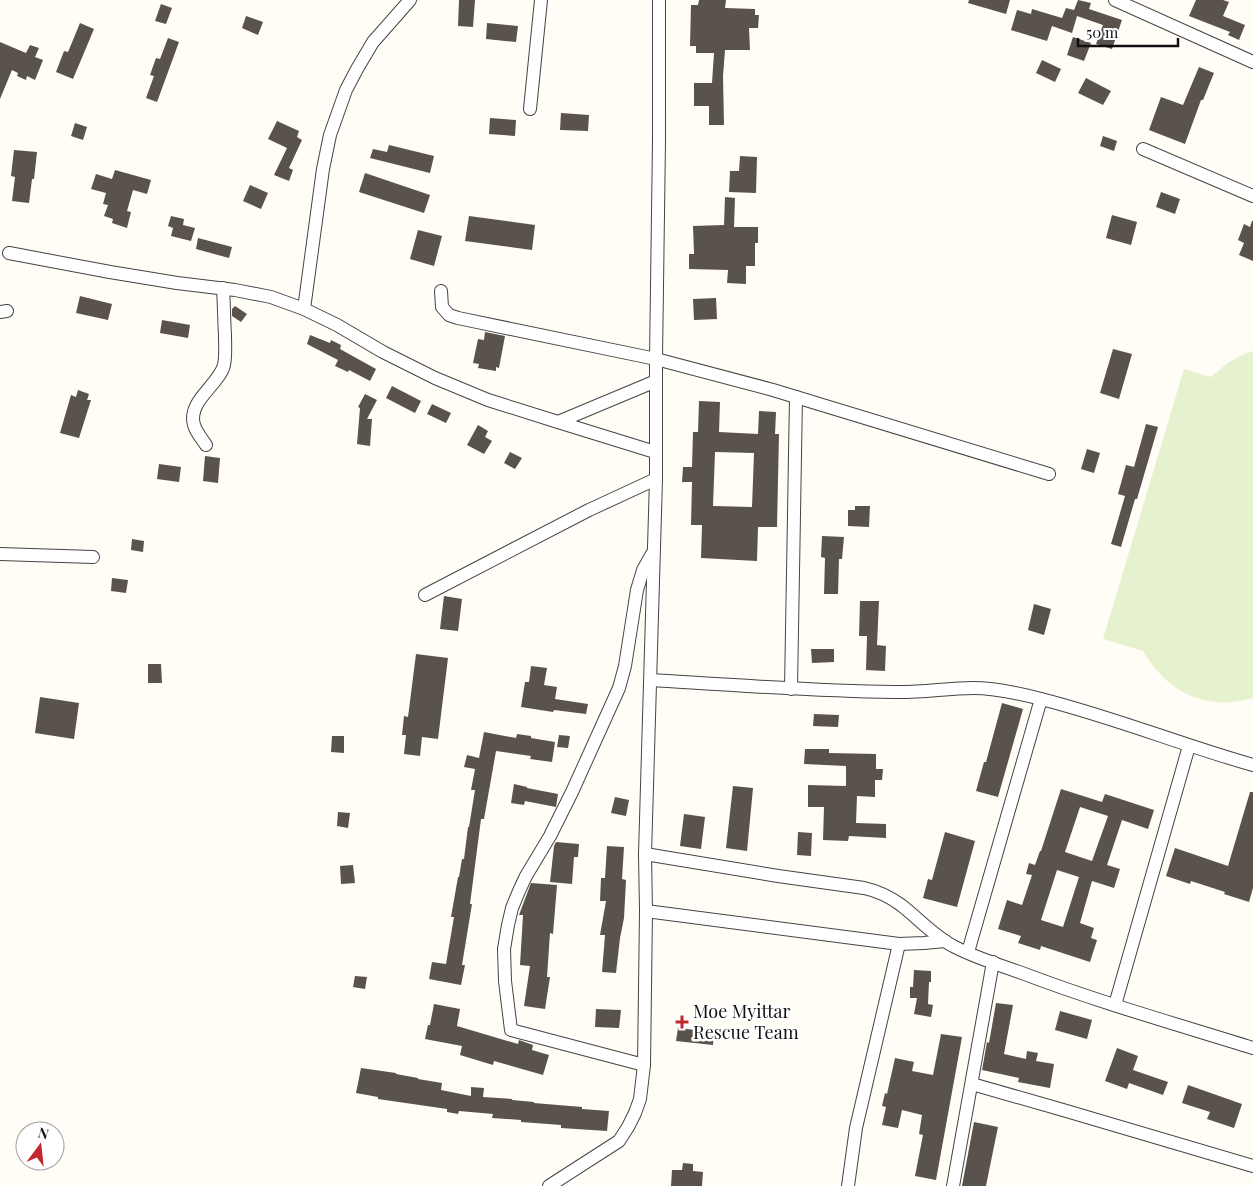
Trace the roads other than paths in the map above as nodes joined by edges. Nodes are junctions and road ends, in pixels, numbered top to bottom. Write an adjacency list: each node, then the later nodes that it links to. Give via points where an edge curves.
1 (410, 0): 12 (street, via 373,42 357,68 330,135)
2 (541, 0): 6 (street)
3 (659, 0): 13 (street)
4 (1118, 1): 5 (street)
5 (1253, 62)
6 (530, 109)
7 (1143, 149): 8 (street)
8 (1253, 196)
9 (9, 253): 10 (street)
10 (223, 288): 12 (street, via 271,297); 17 (street, via 224,365 198,401 193,418 194,426)
11 (441, 291): 13 (street, via 442,307 449,315 458,318)
12 (304, 309): 16 (street, via 436,378 488,400)
13 (656, 359): 14 (street); 15 (street)
14 (656, 380): 16 (street); 18 (street)
15 (796, 397): 19 (street); 26 (street)
16 (558, 422): 18 (street)
17 (206, 445)
18 (655, 452): 20 (street)
19 (1049, 474)
20 (656, 479): 21 (street); 24 (street, via 588,510)
21 (653, 552): 25 (street); 38 (street, via 637,590 619,688 572,792 519,891 504,950 511,1030)
22 (0, 554): 23 (street)
23 (93, 557)
24 (425, 595)
25 (651, 680): 26 (street); 30 (street)
26 (791, 689): 27 (street, via 915,692 987,688)
27 (1041, 699): 28 (street); 34 (street)
28 (1189, 746): 29 (street); 36 (street)
29 (1253, 765)
30 (645, 854): 31 (street); 32 (street, via 877,891 902,906)
31 (646, 911): 33 (street); 38 (street)
32 (945, 941): 33 (street); 34 (street)
33 (899, 944): 42 (street, via 856,1128)
34 (968, 952): 35 (street)
35 (993, 962): 36 (street); 39 (street)
36 (1115, 1005): 37 (street)
37 (1253, 1048)
38 (644, 1065): 41 (street, via 640,1099 628,1128 618,1141)
39 (972, 1084): 40 (street); 43 (street)
40 (1253, 1166)
41 (549, 1186)
42 (848, 1186)
43 (953, 1186)

